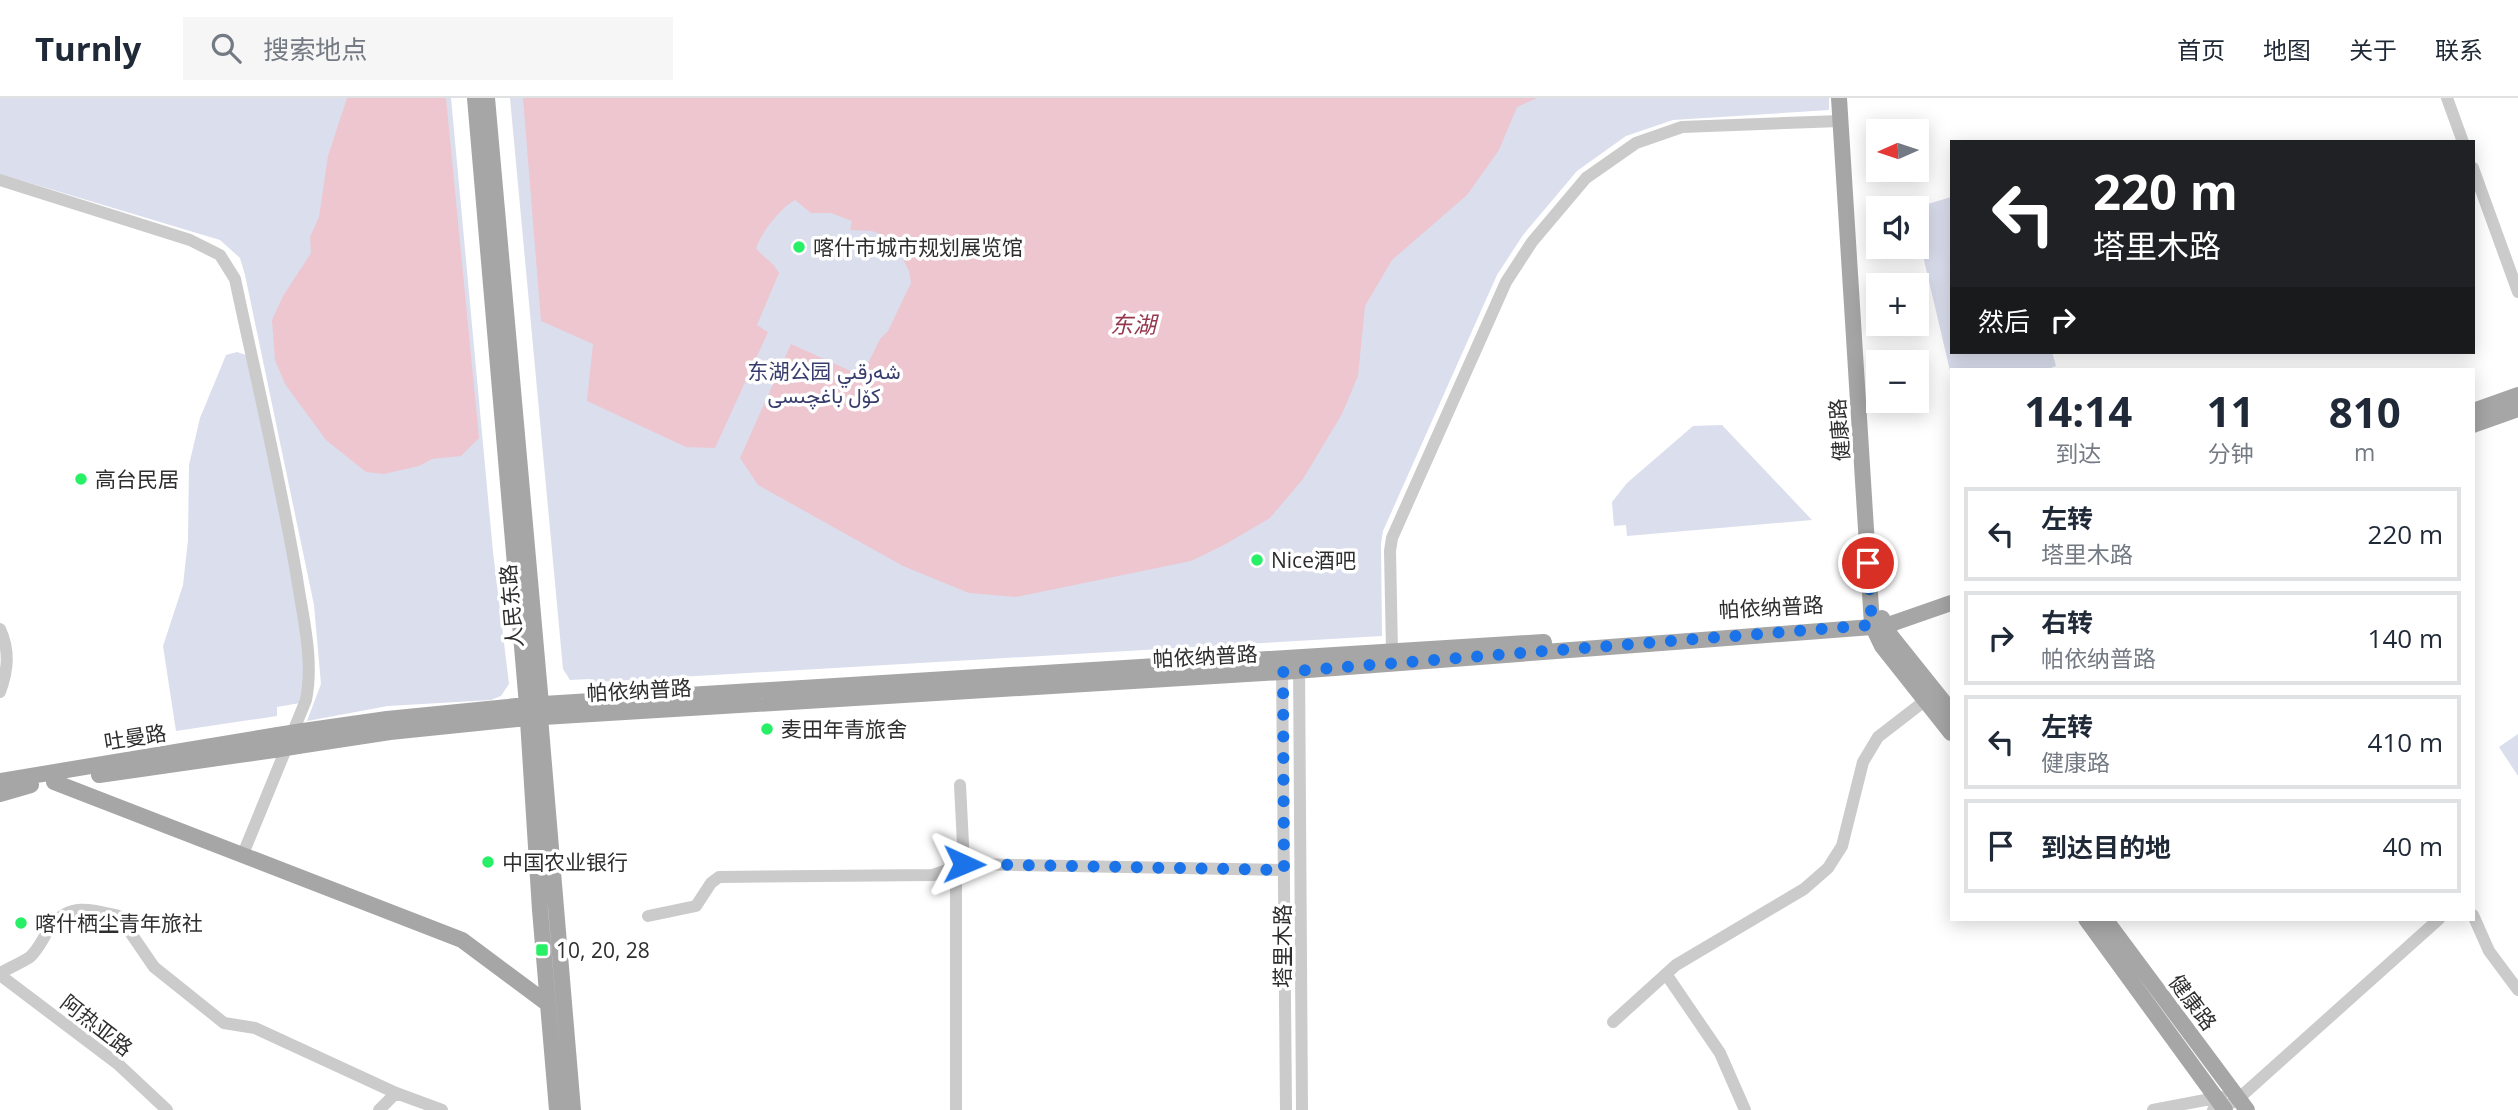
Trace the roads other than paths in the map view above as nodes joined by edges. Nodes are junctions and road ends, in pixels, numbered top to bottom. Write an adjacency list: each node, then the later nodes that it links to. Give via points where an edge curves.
1 (475, 98): 24 (main road, 人民东路)
2 (487, 98): 24 (main road, 人民东路)
3 (1839, 98): 6 (main road, 健康路)
4 (1846, 98): 17 (main road, 健康路)
5 (2448, 98): 7 (street)
6 (1840, 121): 17 (main road, 健康路); 19 (street, via 1682,127 1636,143 1586,178 1556,212 1506,282 1392,538)
7 (2462, 140)
8 (2475, 174): 10 (street)
9 (0, 180): 31 (street, via 190,240 220,255 234,279 290,538 310,655 306,700)
10 (2518, 292)
11 (2518, 395): 13 (main road)
12 (2518, 409): 14 (main road)
13 (2475, 410)
14 (2475, 424)
15 (1950, 593): 17 (main road, 帕依纳普路)
16 (1950, 603): 17 (main road, 帕依纳普路)
17 (1878, 621): 19 (main road, 帕依纳普路); 20 (main road, 帕依纳普路); 22 (main road, 健康路, via 1882,646)
18 (0, 629): 21 (street, via 8,671)
19 (1392, 650): 20 (main road, 帕依纳普路)
20 (1290, 664): 24 (main road, 帕依纳普路); 33 (street, 塔里木路); 54 (street, 塔里木路)
21 (0, 692)
22 (1931, 695): 23 (main road, 健康路); 25 (main road, 健康路); 40 (street, via 1878,737 1863,762 1842,846 1828,868 1804,889)
23 (1950, 710)
24 (534, 711): 26 (main road, bridge); 42 (main road, 人民东路); 51 (main road, 人民东路)
25 (1950, 731)
26 (276, 743): 27 (main road, 吐曼路); 28 (main road, 吐曼路)
27 (0, 781)
28 (54, 782): 30 (main road, 吐曼路); 31 (main road)
29 (960, 785): 32 (street)
30 (0, 794)
31 (243, 854): 42 (main road, via 462,940)
32 (960, 866): 33 (street); 34 (street, via 933,875 719,877 696,906); 52 (street)
33 (1284, 870): 53 (street, 塔里木路)
34 (648, 916)
35 (2475, 920): 41 (street, via 2489,951)
36 (2087, 921): 46 (main road, 健康路)
37 (2106, 921): 45 (main road, 健康路)
38 (2437, 921): 45 (street)
39 (0, 974): 44 (street, via 29,957 53,924 74,909 119,916 154,967 224,1023 255,1028); 47 (street, 阿热亚路, via 119,1065)
40 (1666, 974): 43 (street); 55 (street, via 1720,1053)
41 (2518, 990)
42 (548, 1004): 50 (main road, 人民东路)
43 (1612, 1022)
44 (396, 1093): 48 (street); 49 (street)
45 (2243, 1104): 46 (street)
46 (2219, 1106): 56 (street)
47 (167, 1110)
48 (379, 1110)
49 (442, 1110)
50 (557, 1110)
51 (573, 1110)
52 (956, 1110)
53 (1286, 1110)
54 (1302, 1110)
55 (1745, 1110)
56 (2153, 1110)

